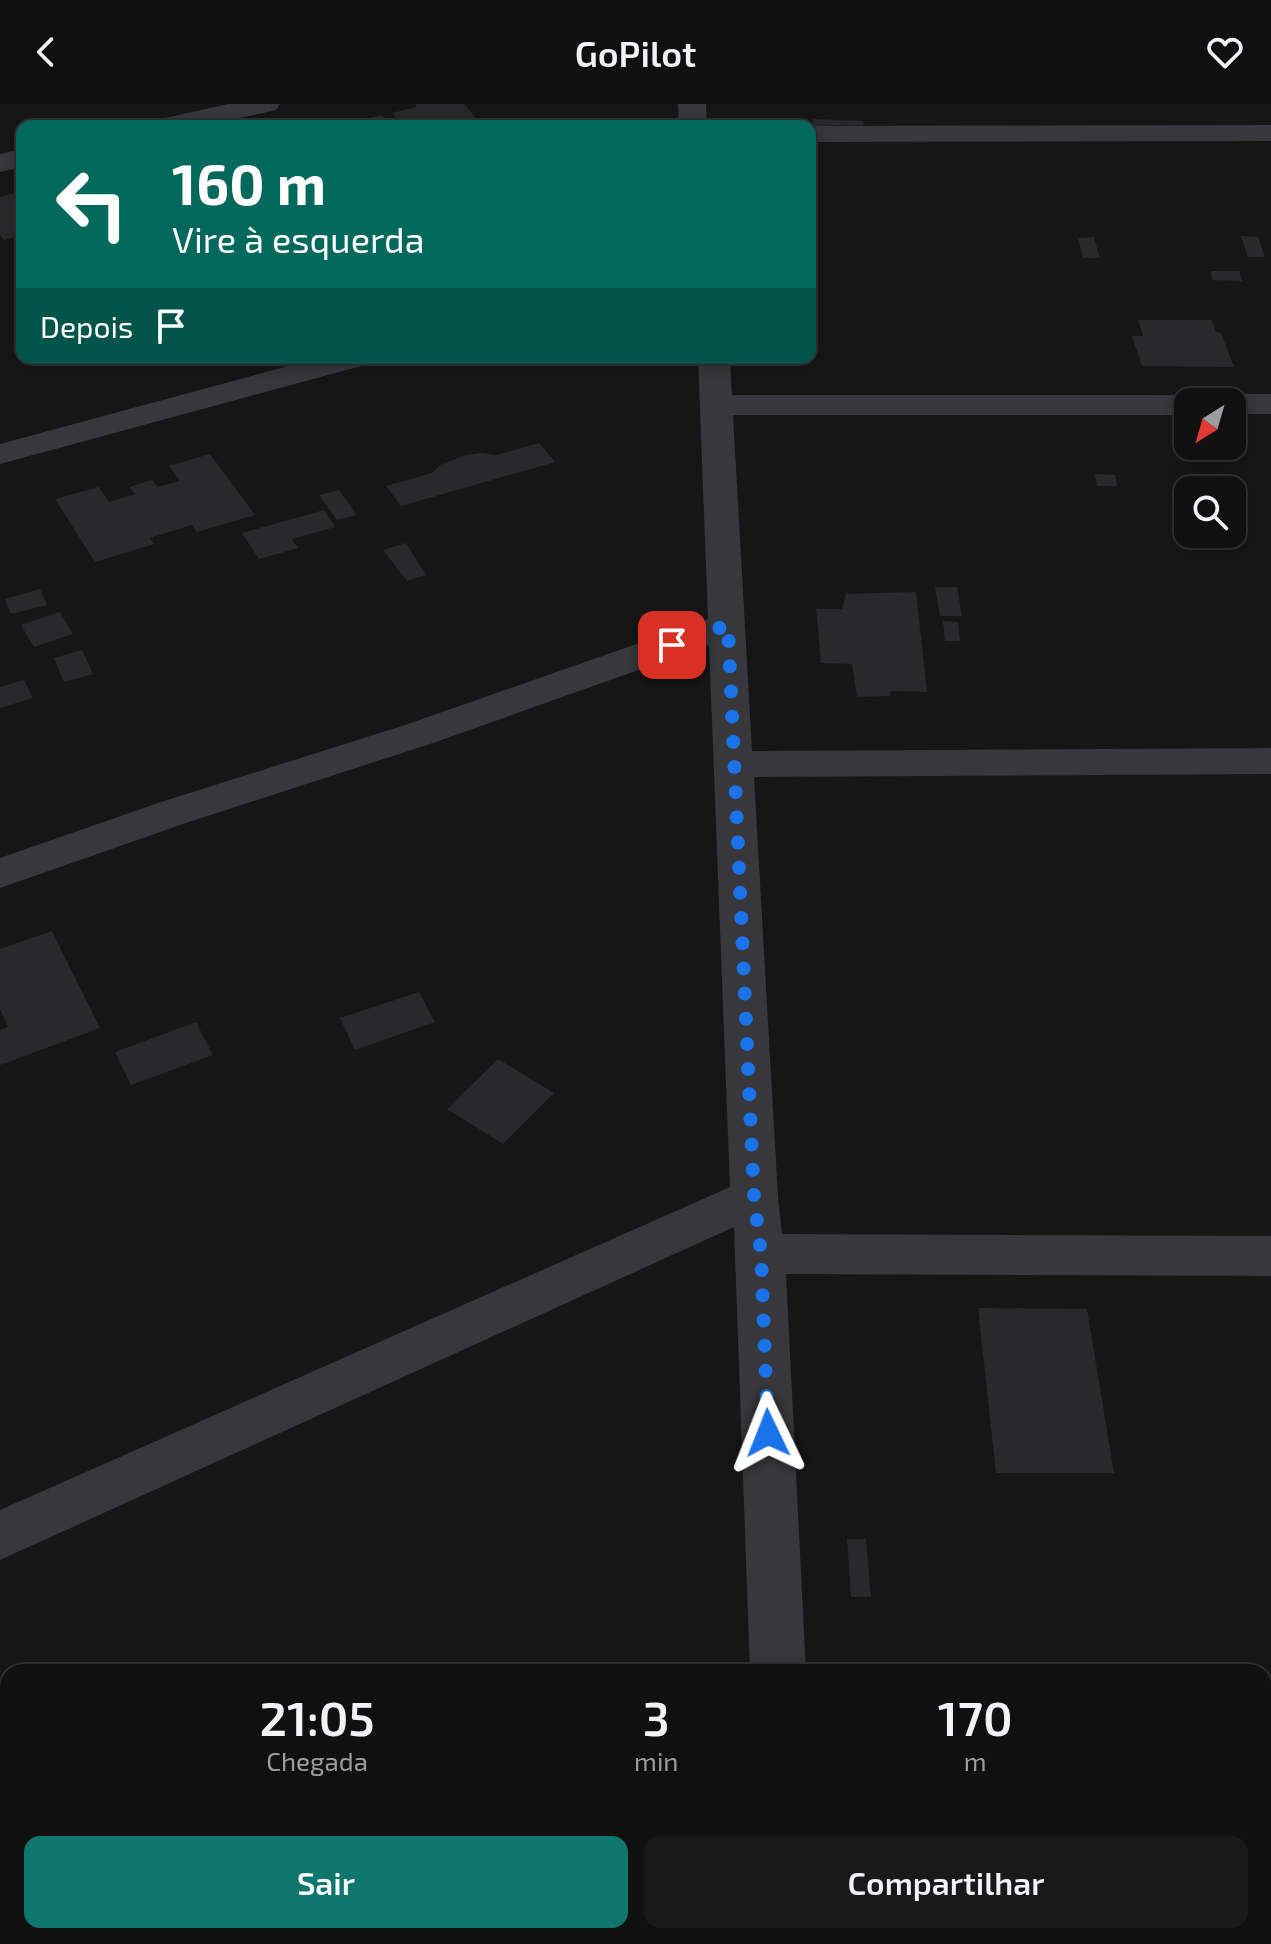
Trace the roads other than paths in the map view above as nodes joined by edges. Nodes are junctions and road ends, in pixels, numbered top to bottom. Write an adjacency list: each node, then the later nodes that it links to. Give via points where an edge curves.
1 (266, 104): 2 (street)
2 (193, 120)
3 (1271, 133): 4 (street)
4 (816, 134)
5 (332, 364): 11 (street)
6 (715, 364): 9 (street)
7 (1246, 404): 8 (street)
8 (1271, 404)
9 (718, 405): 10 (street); 12 (street)
10 (1174, 405)
11 (0, 454)
12 (728, 625): 14 (street); 15 (street)
13 (1271, 761): 14 (street)
14 (734, 764): 16 (street)
15 (0, 873)
16 (754, 1197): 17 (street); 19 (street)
17 (761, 1254): 18 (street); 20 (street)
18 (1271, 1256)
19 (0, 1536)
20 (778, 1664)

